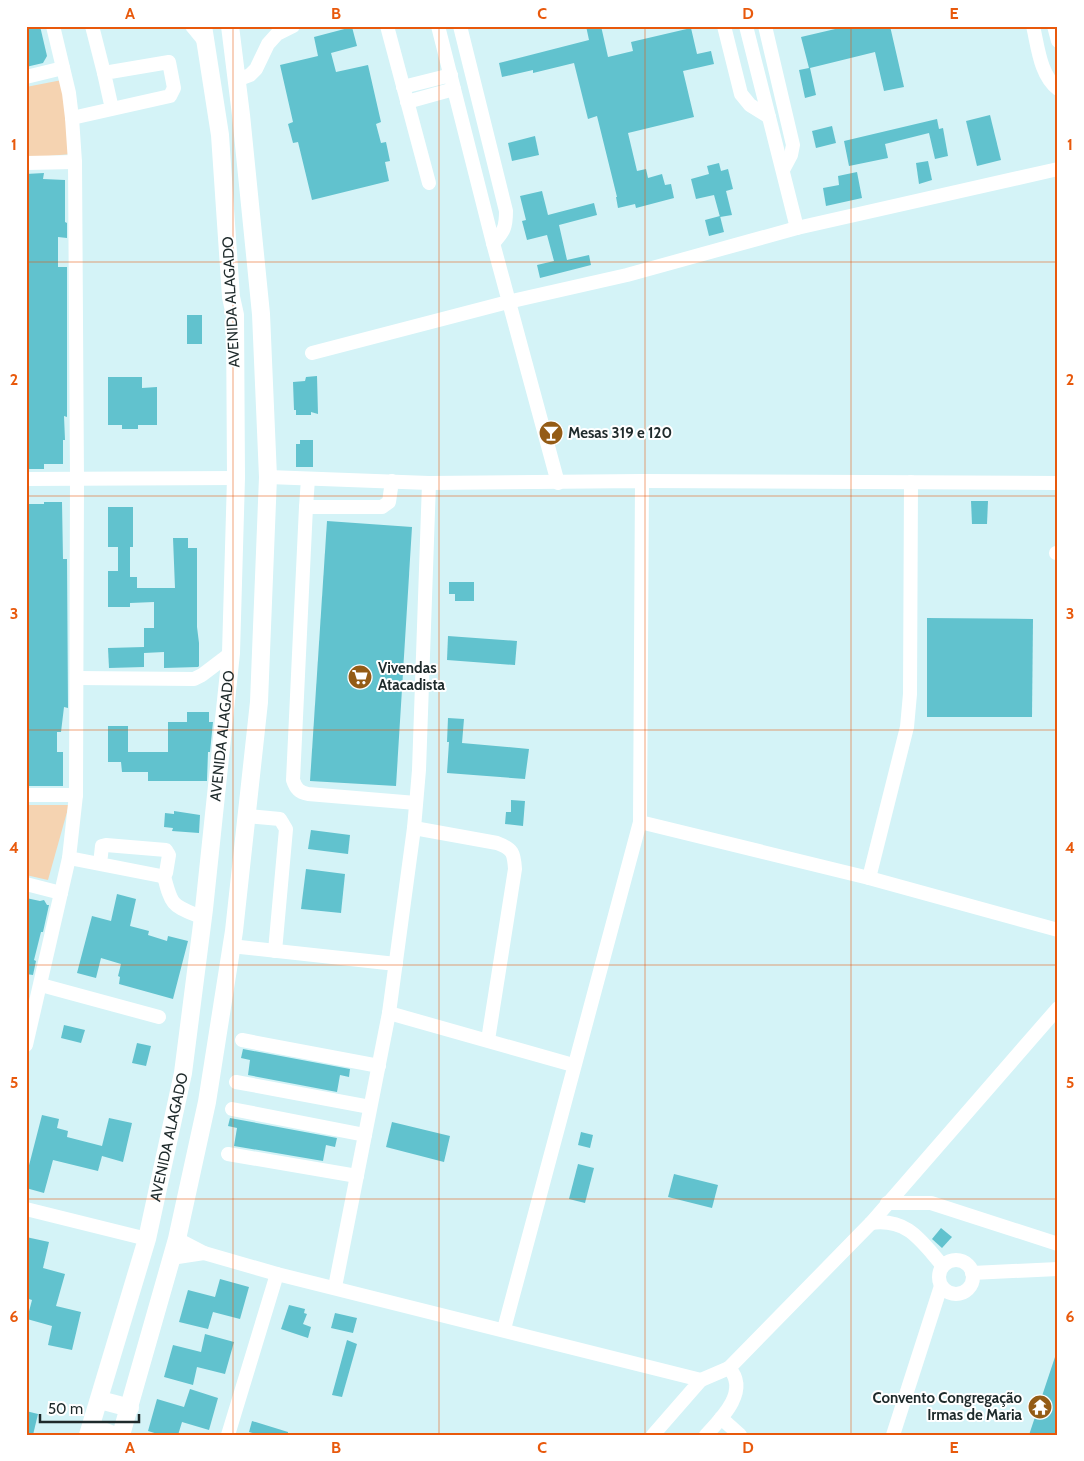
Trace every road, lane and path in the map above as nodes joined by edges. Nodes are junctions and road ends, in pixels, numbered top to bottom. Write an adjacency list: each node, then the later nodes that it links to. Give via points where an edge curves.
1 (53, 26): 16 (street)
2 (92, 26): 17 (street)
3 (192, 26): 14 (street)
4 (230, 26): 20 (main road, AVENIDA ALAGADO)
5 (293, 26): 20 (street, via 277,34 268,44 250,75)
6 (387, 26): 21 (street)
7 (438, 26): 18 (street)
8 (460, 26): 34 (street, via 506,211 502,234)
9 (724, 26): 26 (street, via 741,94 750,105)
10 (746, 26): 26 (street)
11 (766, 26): 31 (street, via 793,146)
12 (1033, 26): 23 (street, via 1045,74)
13 (1054, 26): 15 (street)
14 (204, 35): 36 (main road, AVENIDA ALAGADO, via 220,135)
15 (1058, 41)
16 (63, 68): 19 (street); 27 (street)
17 (104, 74): 25 (street); 25 (street, via 167,61 170,66 174,88 170,96)
18 (451, 75): 21 (street); 22 (street)
19 (26, 77)
20 (237, 80): 35 (main road, AVENIDA ALAGADO)
21 (403, 87): 24 (street)
22 (454, 89): 24 (street); 34 (street)
23 (1058, 89)
24 (407, 102): 32 (street)
25 (112, 109): 27 (street)
26 (769, 117): 31 (street)
27 (72, 118): 28 (street)
28 (75, 162): 29 (street); 45 (street)
29 (26, 164)
30 (1058, 168): 33 (street)
31 (783, 170): 33 (street)
32 (429, 183)
33 (797, 228): 37 (street, via 627,275)
34 (492, 243): 37 (street)
35 (259, 293): 36 (main road); 38 (main road, AVENIDA ALAGADO)
36 (231, 297): 39 (main road, AVENIDA ALAGADO)
37 (508, 302): 40 (street); 50 (street)
38 (261, 314): 39 (main road); 41 (main road, AVENIDA ALAGADO)
39 (235, 315): 42 (main road, AVENIDA ALAGADO)
40 (312, 353)
41 (268, 477): 43 (street); 58 (main road, AVENIDA ALAGADO, via 259,702)
42 (236, 478): 45 (street); 53 (main road, AVENIDA ALAGADO)
43 (308, 479): 46 (street); 52 (street)
44 (26, 480): 45 (street)
45 (77, 480): 54 (street)
46 (392, 482): 47 (street); 52 (street, via 389,502 382,506)
47 (429, 482): 50 (street); 57 (street)
48 (642, 482): 49 (street); 50 (street); 59 (street)
49 (911, 482): 51 (street); 64 (street, via 907,727)
50 (558, 483)
51 (1058, 483)
52 (306, 507): 57 (street, via 293,780 302,793)
53 (231, 653): 54 (street, via 194,679); 67 (main road, AVENIDA ALAGADO)
54 (77, 678): 56 (street)
55 (26, 795): 56 (street)
56 (76, 795): 61 (street)
57 (416, 803): 60 (street)
58 (247, 816): 69 (main road, AVENIDA ALAGADO); 70 (street, via 280,820 286,829)
59 (640, 822): 64 (street); 79 (street)
60 (414, 828): 71 (street); 77 (street, via 497,843 508,847 514,855 515,869)
61 (68, 858): 62 (street); 66 (street)
62 (100, 864): 63 (street); 63 (street, via 102,846 106,845 166,850 169,855)
63 (164, 876): 67 (street, via 173,903)
64 (869, 878): 68 (street)
65 (26, 884): 66 (street)
66 (62, 893): 72 (street)
67 (203, 918): 90 (main road, AVENIDA ALAGADO, via 183,1073)
68 (1058, 930)
69 (231, 946): 70 (street); 91 (main road, AVENIDA ALAGADO, via 207,1102)
70 (275, 951): 71 (street)
71 (396, 964): 74 (street)
72 (41, 986): 75 (street); 78 (street)
73 (1058, 1008): 87 (street)
74 (389, 1013): 77 (street); 80 (street)
75 (158, 1017)
76 (242, 1040): 80 (street)
77 (488, 1040): 79 (street)
78 (26, 1045)
79 (573, 1065): 101 (street)
80 (378, 1066): 82 (street)
81 (236, 1082): 82 (street)
82 (370, 1107): 84 (street)
83 (232, 1109): 84 (street)
84 (365, 1135): 86 (street)
85 (228, 1154): 86 (street)
86 (357, 1176): 100 (street)
87 (887, 1204): 89 (street); 92 (street, via 931,1204)
88 (26, 1209): 90 (street)
89 (871, 1222): 95 (street, via 903,1226); 102 (street)
90 (148, 1239): 104 (main road, AVENIDA ALAGADO)
91 (177, 1239): 93 (street); 94 (main road, AVENIDA ALAGADO)
92 (1058, 1244)
93 (204, 1253): 94 (street); 98 (street)
94 (171, 1258): 105 (main road, AVENIDA ALAGADO)
95 (943, 1266): 97 (street, via 954,1260 962,1261); 99 (street, via 939,1273)
96 (1058, 1269): 97 (street)
97 (972, 1272): 99 (street, via 970,1286 959,1294 948,1292)
98 (277, 1274): 100 (street); 110 (street)
99 (941, 1286): 114 (street)
100 (335, 1287): 101 (street)
101 (504, 1330): 103 (street)
102 (728, 1368): 103 (street); 106 (street, via 735,1379 735,1390 733,1402)
103 (700, 1380): 111 (street)
104 (100, 1400): 105 (main road); 107 (main road, AVENIDA ALAGADO)
105 (130, 1408): 109 (main road, AVENIDA ALAGADO)
106 (722, 1418): 112 (street); 113 (street)
107 (90, 1430): 108 (main road)
108 (113, 1435)
109 (121, 1435)
110 (228, 1435)
111 (653, 1435)
112 (706, 1435)
113 (740, 1435)
114 (893, 1435)

